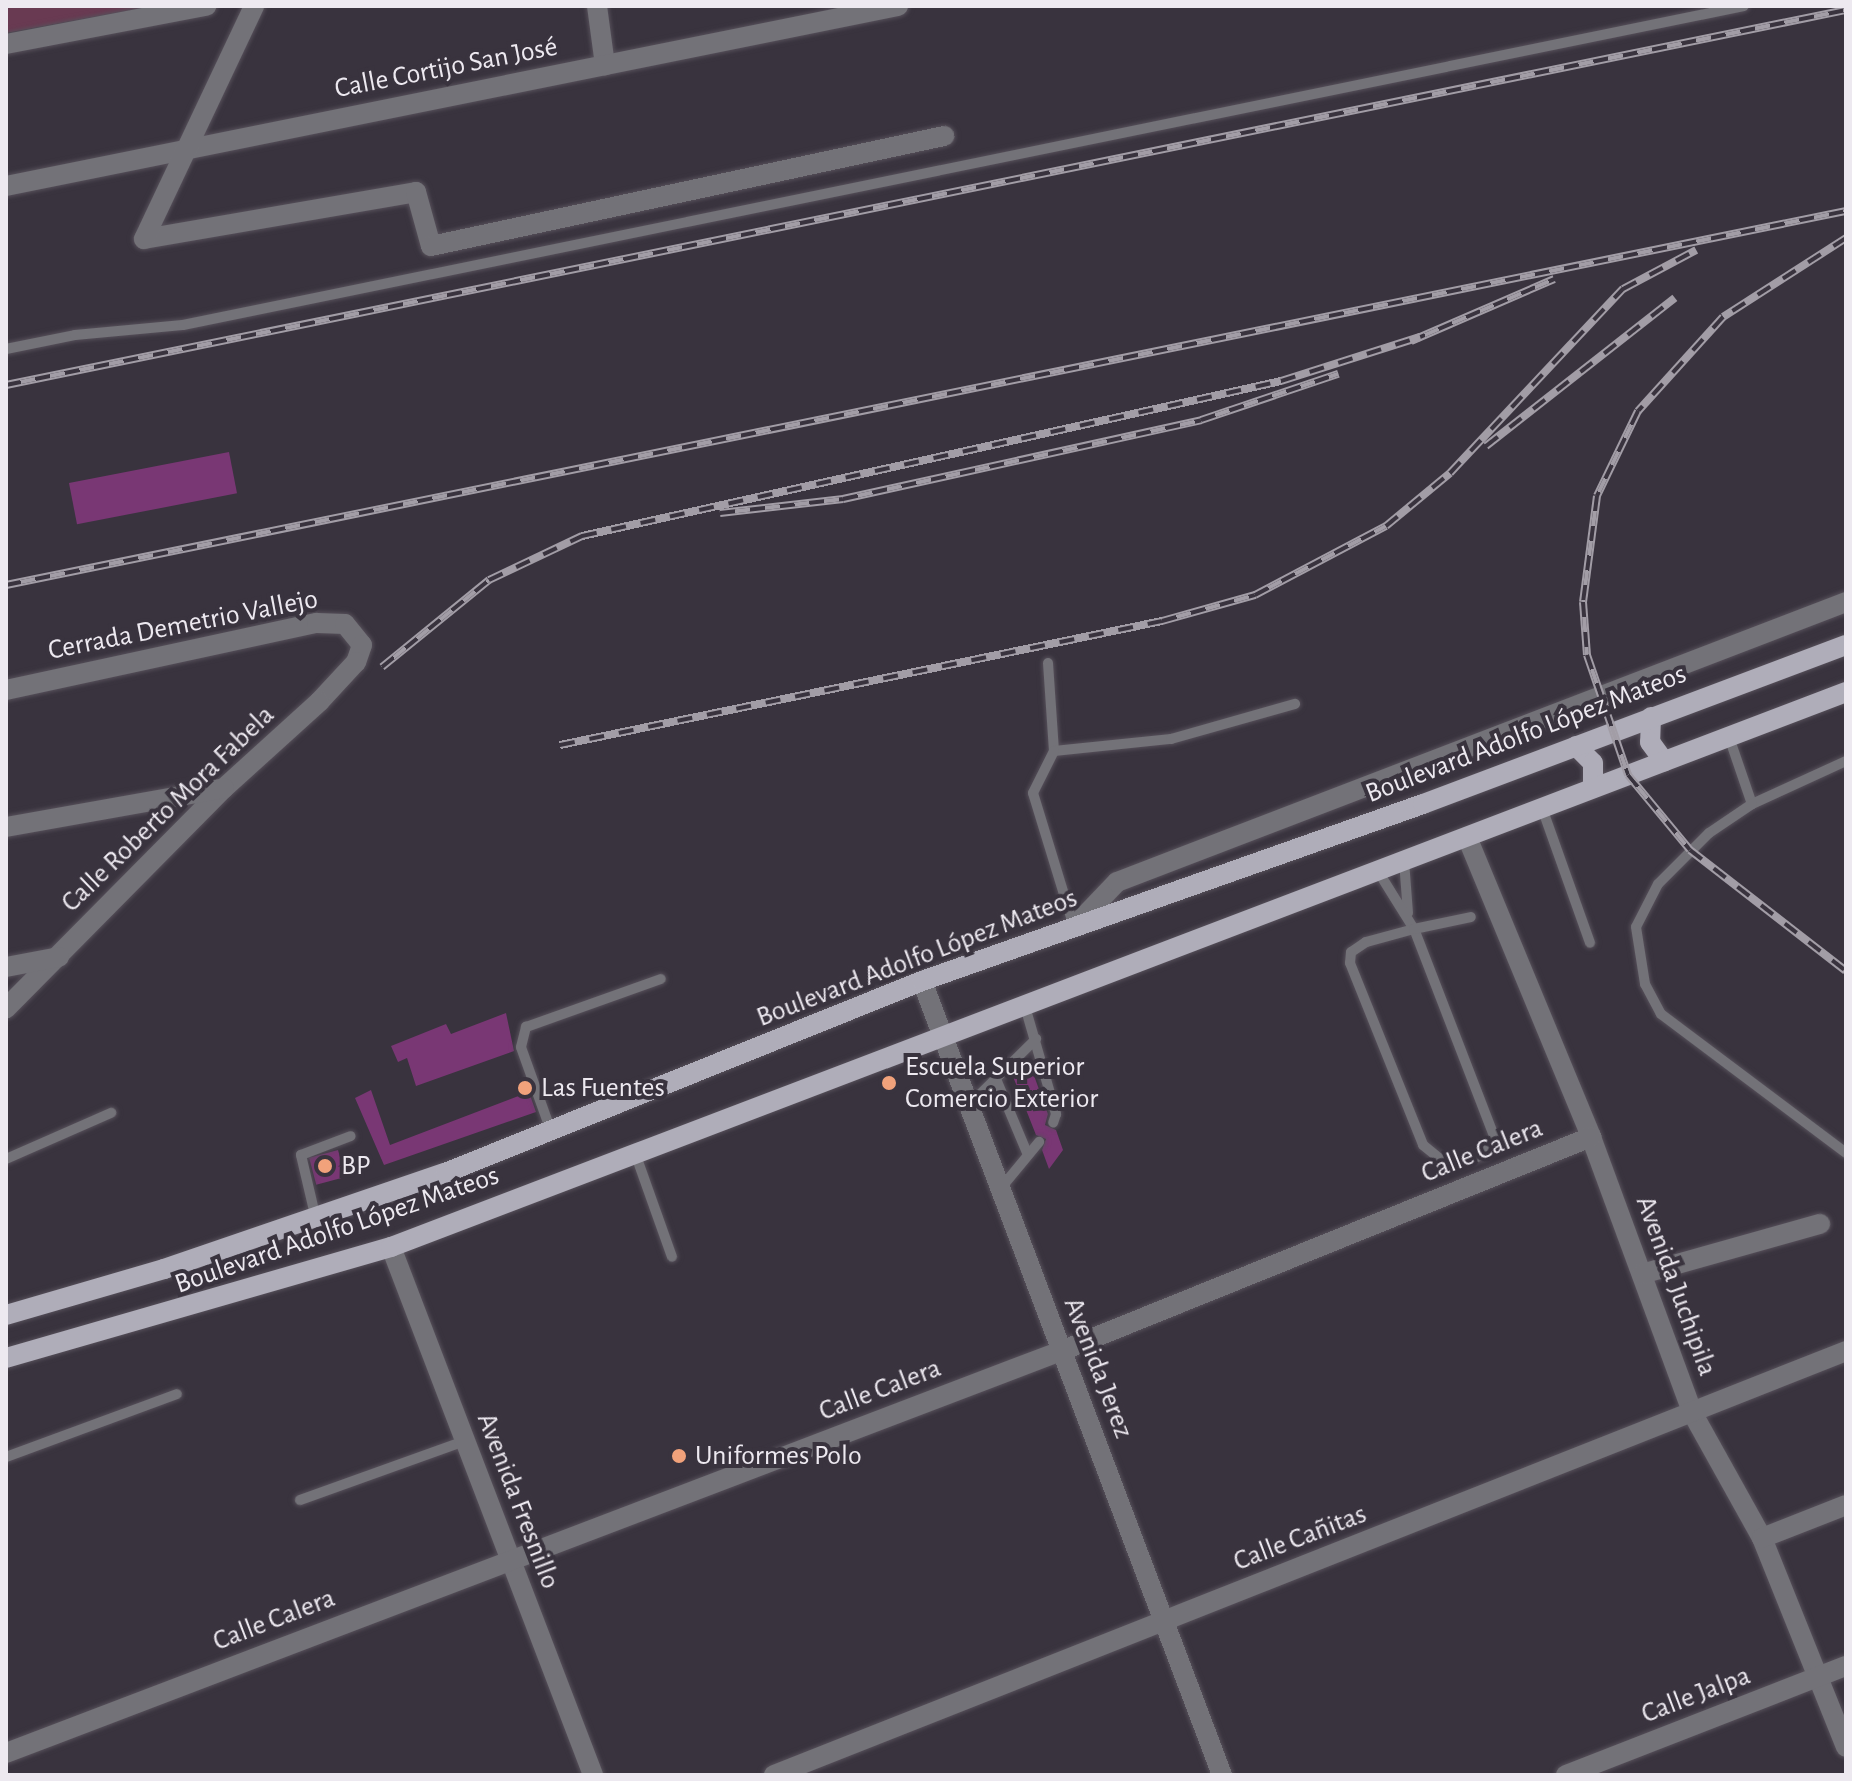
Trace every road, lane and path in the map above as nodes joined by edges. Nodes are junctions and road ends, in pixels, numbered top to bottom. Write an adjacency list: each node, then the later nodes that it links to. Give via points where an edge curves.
1 (206, 6): 6 (street)
2 (254, 6): 9 (street)
3 (597, 6): 7 (street)
4 (898, 6): 7 (street, Calle Cortijo San José)
5 (1744, 6): 11 (lane, via 183,325 75,335)
6 (6, 44)
7 (605, 65): 9 (street, Calle Cortijo San José)
8 (944, 136): 9 (street, via 431,246 416,192 144,239)
9 (189, 148): 10 (street, Calle Cortijo San José)
10 (6, 186)
11 (6, 349)
12 (1846, 602): 35 (street, via 1117,882)
13 (362, 645): 16 (street, Cerrada Demetrio Vallejo, via 345,624 317,623); 25 (street, Calle Roberto Mora Fabela, via 356,662 330,691)
14 (1846, 645): 19 (main road, Boulevard Adolfo López Mateos)
15 (1048, 663): 22 (lane)
16 (6, 690)
17 (1846, 692): 20 (main road, Boulevard Adolfo López Mateos)
18 (1295, 704): 22 (lane, via 1171,739)
19 (1651, 717): 21 (main road, Boulevard Adolfo López Mateos); 23 (main road, via 1650,742)
20 (1729, 737): 23 (main road, Boulevard Adolfo López Mateos); 27 (lane)
21 (1576, 746): 26 (main road, via 1593,763); 35 (main road, Boulevard Adolfo López Mateos)
22 (1054, 751): 35 (lane, via 1033,793)
23 (1664, 761): 26 (main road, Boulevard Adolfo López Mateos)
24 (1846, 761): 27 (lane)
25 (224, 788): 29 (street); 38 (street, Calle Roberto Mora Fabela)
26 (1593, 788): 28 (main road, Boulevard Adolfo López Mateos)
27 (1752, 804): 55 (lane, via 1674,865 1646,900 1636,927 1640,964 1661,1014)
28 (1542, 808): 30 (main road, Boulevard Adolfo López Mateos); 37 (lane)
29 (6, 827)
30 (1467, 837): 31 (main road, Boulevard Adolfo López Mateos); 52 (street, Avenida Juchipila)
31 (1404, 859): 32 (main road, Boulevard Adolfo López Mateos); 33 (lane)
32 (1376, 868): 33 (lane); 42 (main road, Boulevard Adolfo López Mateos)
33 (1408, 915): 36 (lane)
34 (1471, 917): 36 (lane)
35 (1074, 927): 41 (main road, Boulevard Adolfo López Mateos)
36 (1414, 929): 36 (lane, via 1366,942 1351,952 1350,963 1423,1145 1449,1166 1485,1154 1494,1136)
37 (1590, 943)
38 (59, 957): 39 (street); 43 (street, Calle Roberto Mora Fabela)
39 (6, 967)
40 (661, 979): 50 (lane, via 526,1027 521,1047)
41 (922, 981): 44 (street, Avenida Jerez); 50 (main road, Boulevard Adolfo López Mateos)
42 (1024, 1003): 44 (main road, Boulevard Adolfo López Mateos); 45 (lane)
43 (6, 1008)
44 (945, 1033): 47 (street, Avenida Jerez); 54 (main road, Boulevard Adolfo López Mateos)
45 (1036, 1039): 46 (lane); 49 (lane, via 1056,1114)
46 (996, 1079): 47 (lane); 56 (lane)
47 (970, 1104): 58 (street, Avenida Jerez)
48 (111, 1113): 57 (lane)
49 (1053, 1123)
50 (552, 1133): 59 (main road, Boulevard Adolfo López Mateos)
51 (351, 1136): 59 (lane, via 301,1155)
52 (1591, 1137): 63 (street, Avenida Juchipila); 65 (street, Calle Calera)
53 (1039, 1142): 56 (lane)
54 (635, 1153): 61 (main road, Boulevard Adolfo López Mateos); 62 (lane)
55 (1846, 1153)
56 (1028, 1155): 58 (lane)
57 (6, 1159)
58 (1000, 1189): 65 (street, Avenida Jerez)
59 (316, 1219): 64 (main road, Boulevard Adolfo López Mateos)
60 (1820, 1224): 63 (street)
61 (391, 1247): 67 (main road, Boulevard Adolfo López Mateos); 70 (street, Avenida Fresnillo)
62 (672, 1257)
63 (1642, 1274): 69 (street, Avenida Juchipila)
64 (6, 1315)
65 (1061, 1351): 75 (street, Calle Calera); 76 (street, Avenida Jerez)
66 (1846, 1351): 69 (street, Calle Cañitas)
67 (6, 1358)
68 (177, 1394): 71 (lane)
69 (1693, 1414): 74 (street, Avenida Juchipila); 76 (street, Calle Cañitas)
70 (465, 1441): 72 (lane); 75 (street, Avenida Fresnillo)
71 (6, 1457)
72 (300, 1500)
73 (1846, 1505): 74 (street)
74 (1762, 1538): 78 (street, Avenida Juchipila)
75 (511, 1560): 80 (street, Calle Calera); 81 (street, Avenida Fresnillo)
76 (1166, 1620): 82 (street, Calle Cañitas); 83 (street, Avenida Jerez)
77 (1846, 1666): 78 (street, Calle Jalpa)
78 (1819, 1677): 79 (street, Avenida Juchipila); 84 (street, Calle Jalpa)
79 (1846, 1747)
80 (6, 1753)
81 (593, 1775)
82 (774, 1775)
83 (1222, 1775)
84 (1566, 1775)

